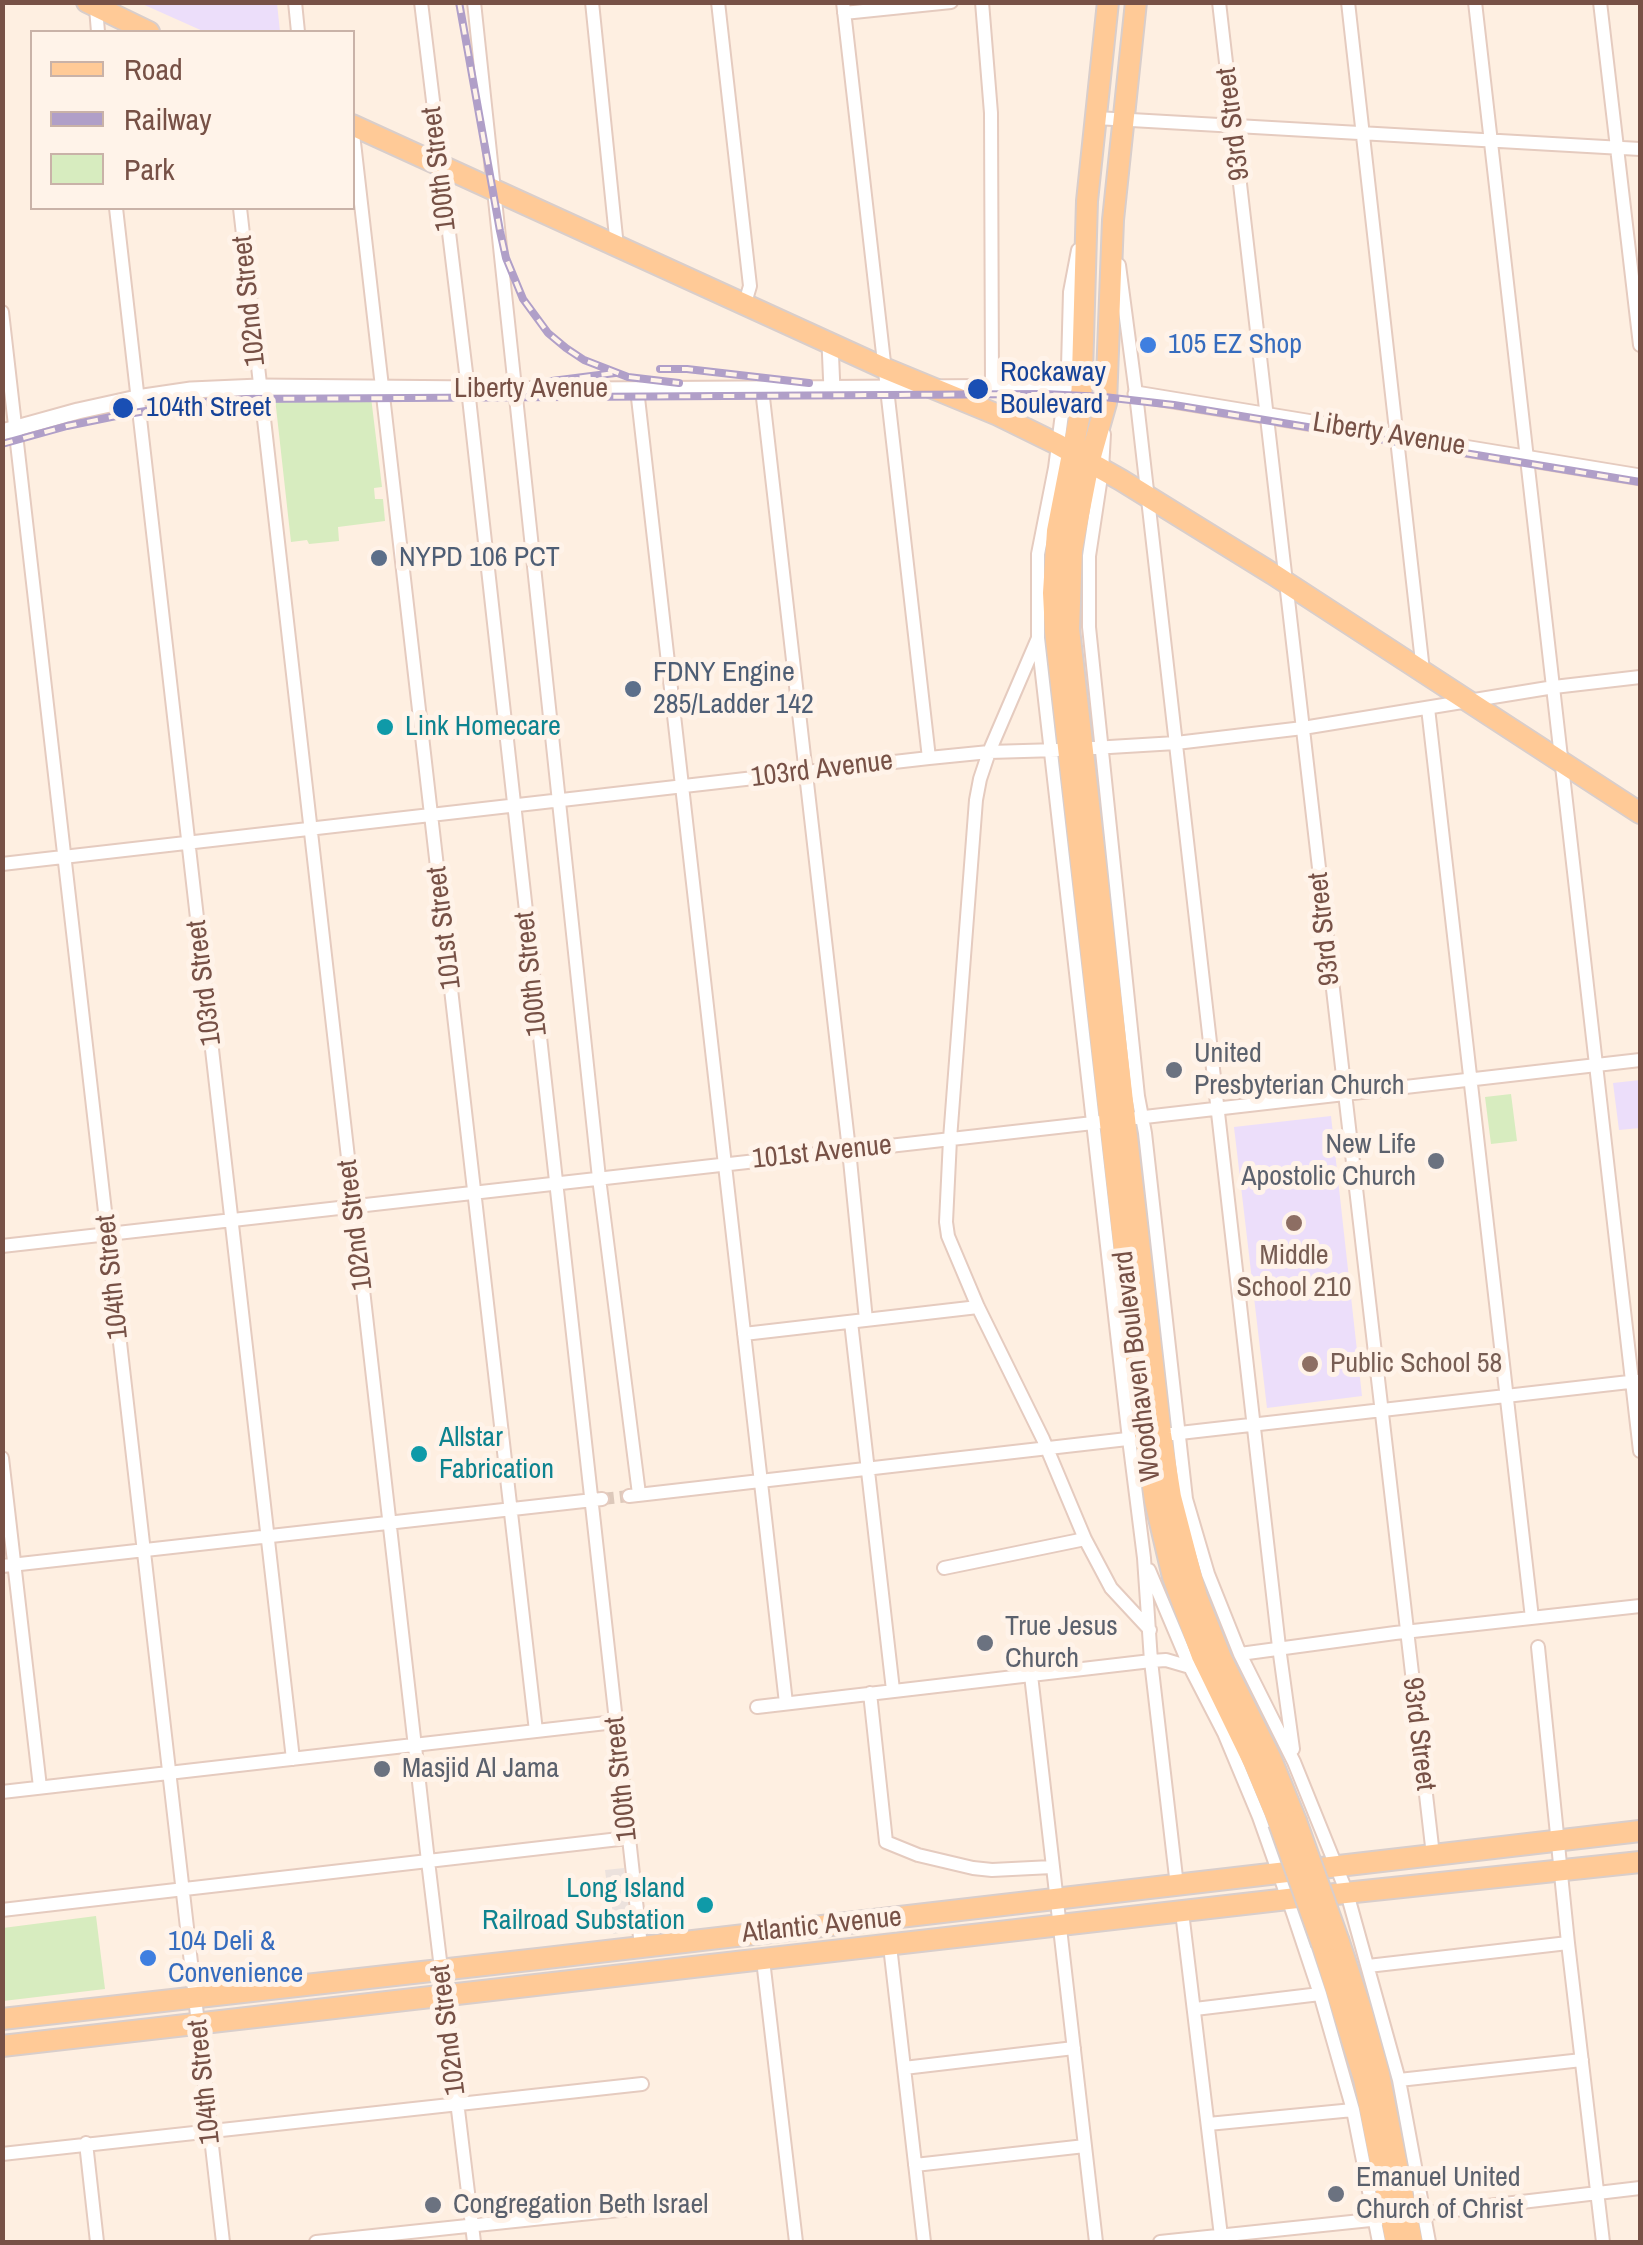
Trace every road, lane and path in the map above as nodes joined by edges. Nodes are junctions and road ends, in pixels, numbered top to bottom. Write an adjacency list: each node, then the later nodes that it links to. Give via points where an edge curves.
1 (295, 2): 18 (street)
2 (421, 2): 28 (street, 100th Street)
3 (474, 2): 29 (street)
4 (592, 2): 34 (street)
5 (718, 2): 35 (street, via 750,286)
6 (952, 2): 15 (street)
7 (982, 2): 42 (street, via 990,113)
8 (1108, 2): 19 (main road)
9 (1136, 2): 20 (main road)
10 (1220, 2): 22 (street, 93rd Street)
11 (1348, 2): 23 (street)
12 (1476, 2): 24 (street)
13 (1600, 2): 25 (street)
14 (92, 5): 16 (street); 17 (main road)
15 (844, 8): 39 (street)
16 (98, 30)
17 (145, 30)
18 (298, 30)
19 (1096, 118): 20 (street); 30 (main road)
20 (1125, 121): 22 (street); 33 (main road)
21 (355, 126): 28 (main road)
22 (1234, 126): 23 (street); 53 (street, 93rd Street)
23 (1362, 134): 24 (street); 55 (street)
24 (1492, 141): 25 (street); 57 (street)
25 (1617, 148): 26 (street); 38 (street)
26 (1640, 149)
27 (355, 150): 41 (street, 101st Street)
28 (439, 165): 29 (main road); 47 (street, 100th Street)
29 (494, 191): 34 (main road); 44 (street)
30 (1088, 201): 43 (street, via 1070,292); 56 (main road)
31 (116, 210): 52 (street, 103rd Street)
32 (240, 210): 40 (street, 102nd Street)
33 (1113, 220): 51 (street); 56 (main road, via 1106,403)
34 (617, 247): 35 (main road)
35 (745, 304): 37 (main road)
36 (2, 312): 54 (street, 104th Street)
37 (830, 343): 39 (main road); 49 (street)
38 (1640, 345)
39 (884, 368): 46 (main road); 50 (street)
40 (260, 387): 41 (street, Liberty Avenue); 52 (street, Liberty Avenue); 79 (street, 102nd Street)
41 (384, 387): 47 (street, Liberty Avenue); 78 (street, 101st Street)
42 (992, 388): 43 (street, Liberty Avenue); 46 (street, Liberty Avenue)
43 (1065, 388): 56 (street)
44 (515, 389): 45 (street, Liberty Avenue); 47 (street, Liberty Avenue); 75 (street)
45 (636, 389): 48 (street, Liberty Avenue); 74 (street)
46 (938, 389): 50 (street, Liberty Avenue); 56 (main road)
47 (468, 390): 76 (street, 100th Street)
48 (762, 390): 49 (street, Liberty Avenue); 73 (street)
49 (832, 390): 50 (street, Liberty Avenue)
50 (887, 390): 71 (street)
51 (1136, 394): 53 (street, Liberty Avenue); 59 (street)
52 (136, 398): 54 (street, Liberty Avenue); 80 (street, 103rd Street)
53 (1267, 415): 55 (street, Liberty Avenue); 60 (street, 93rd Street)
54 (8, 430): 81 (street, 104th Street)
55 (1398, 437): 57 (street, Liberty Avenue); 62 (street)
56 (1080, 458): 59 (main road); 61 (street, Woodhaven Boulevard, via 1054,472 1038,554); 69 (street, Woodhaven Boulevard, via 1091,543); 69 (main road, Woodhaven Boulevard, via 1059,517 1053,593)
57 (1526, 458): 58 (street, Liberty Avenue); 64 (street)
58 (1640, 477)
59 (1148, 498): 60 (main road); 68 (street)
60 (1286, 583): 62 (main road); 67 (street, 93rd Street)
61 (1038, 638): 69 (street, Woodhaven Boulevard); 70 (street)
62 (1423, 671): 65 (main road)
63 (1640, 677): 64 (street, 103rd Avenue)
64 (1554, 687): 65 (street, 103rd Avenue); 72 (street)
65 (1470, 702): 66 (street, 103rd Avenue); 72 (main road)
66 (1428, 708): 67 (street, 103rd Avenue); 87 (street)
67 (1302, 728): 68 (street, 103rd Avenue); 88 (street, 93rd Street)
68 (1176, 743): 69 (street, 103rd Avenue); 89 (street)
69 (1076, 749): 70 (street, 103rd Avenue); 83 (street, Woodhaven Boulevard); 86 (main road, Woodhaven Boulevard); 90 (main road, Woodhaven Boulevard)
70 (989, 752): 71 (street, 103rd Avenue); 91 (street, via 975,810)
71 (929, 758): 73 (street, 103rd Avenue)
72 (1562, 761): 77 (main road); 85 (street)
73 (806, 772): 74 (street, 103rd Avenue); 92 (street)
74 (682, 786): 75 (street, 103rd Avenue); 93 (street)
75 (559, 800): 76 (street, 103rd Avenue); 94 (street)
76 (513, 805): 78 (street, 103rd Avenue); 95 (street, 100th Street)
77 (1638, 809)
78 (432, 814): 79 (street, 103rd Avenue); 96 (street, 101st Street)
79 (310, 828): 80 (street, 103rd Avenue); 97 (street, 102nd Street)
80 (189, 844): 81 (street, 103rd Avenue); 98 (street, 103rd Street)
81 (66, 857): 82 (street, 103rd Avenue); 99 (street, 104th Street)
82 (2, 864)
83 (1131, 1026): 86 (main road); 90 (street, Woodhaven Boulevard)
84 (1640, 1060): 85 (street, 101st Avenue)
85 (1596, 1065): 87 (street, 101st Avenue); 106 (street)
86 (1120, 1072): 90 (main road, Woodhaven Boulevard)
87 (1470, 1079): 88 (street, 101st Avenue); 107 (street)
88 (1344, 1093): 89 (street, 101st Avenue); 108 (street, 93rd Street)
89 (1218, 1108): 90 (street, 101st Avenue); 109 (street)
90 (1118, 1120): 91 (street, 101st Avenue); 101 (main road, Woodhaven Boulevard); 105 (street, Woodhaven Boulevard); 110 (main road, Woodhaven Boulevard)
91 (950, 1139): 92 (street, 101st Avenue); 102 (street, via 948,1236)
92 (849, 1150): 93 (street, 101st Avenue); 103 (street)
93 (725, 1164): 94 (street, 101st Avenue); 104 (street)
94 (599, 1178): 95 (street, 101st Avenue); 115 (street, via 634,1495)
95 (556, 1184): 96 (street, 101st Avenue); 116 (street, 100th Street)
96 (475, 1192): 97 (street, 101st Avenue); 117 (street, 101st Street)
97 (354, 1206): 98 (street, 101st Avenue); 118 (street, 102nd Street)
98 (232, 1220): 99 (street, 101st Avenue); 119 (street, 103rd Street)
99 (108, 1234): 100 (street, 101st Avenue); 121 (street, 104th Street)
100 (2, 1246)
101 (1130, 1306): 105 (main road); 110 (main road, Woodhaven Boulevard)
102 (978, 1307): 103 (street); 111 (street)
103 (858, 1321): 104 (street); 114 (street)
104 (744, 1334): 115 (street)
105 (1118, 1338): 110 (street, Woodhaven Boulevard)
106 (1637, 1382): 107 (street); 112 (street)
107 (1506, 1396): 108 (street); 126 (street)
108 (1380, 1410): 109 (street); 128 (street, 93rd Street)
109 (1254, 1424): 110 (street); 129 (street)
110 (1153, 1436): 111 (street); 122 (street, Woodhaven Boulevard); 131 (street, Woodhaven Boulevard, via 1186,1499); 194 (main road, Woodhaven Boulevard, bridge, via 1197,1596 1272,1759 1288,1822 1379,2074)
111 (1047, 1449): 114 (street); 120 (street)
112 (1640, 1451)
113 (2, 1458): 123 (street)
114 (868, 1468): 115 (street); 135 (street)
115 (760, 1479): 137 (street)
116 (597, 1500): 117 (street); 139 (street, 100th Street)
117 (511, 1510): 118 (street); 140 (street, 101st Street)
118 (390, 1522): 119 (street); 141 (street, 102nd Street)
119 (268, 1536): 121 (street); 142 (street, 103rd Street)
120 (1086, 1539): 124 (street); 127 (street, via 1111,1588)
121 (144, 1550): 123 (street); 144 (street, 104th Street)
122 (1144, 1558): 127 (street, Woodhaven Boulevard); 133 (street, Woodhaven Boulevard)
123 (8, 1565): 145 (street)
124 (944, 1568)
125 (1640, 1606): 126 (street)
126 (1532, 1618): 128 (street)
127 (1150, 1630): 132 (street, Woodhaven Boulevard)
128 (1406, 1632): 129 (street); 150 (street, 93rd Street)
129 (1279, 1647): 131 (street); 143 (street)
130 (1538, 1647): 149 (street)
131 (1240, 1654): 143 (street, Woodhaven Boulevard)
132 (1151, 1661): 133 (street); 134 (street); 157 (street, Woodhaven Boulevard)
133 (1190, 1667): 155 (street, Woodhaven Boulevard, via 1224,1732)
134 (1032, 1674): 135 (street); 153 (street)
135 (892, 1690): 136 (street)
136 (870, 1693): 137 (street); 153 (street, via 886,1842 973,1868)
137 (786, 1702): 138 (street)
138 (757, 1707)
139 (615, 1722): 140 (street); 148 (street, 100th Street)
140 (536, 1731): 141 (street)
141 (415, 1744): 142 (street); 151 (street, 102nd Street)
142 (293, 1759): 144 (street)
143 (1294, 1762): 154 (street, Woodhaven Boulevard)
144 (170, 1772): 145 (street); 158 (street, 104th Street)
145 (40, 1788): 146 (street)
146 (2, 1792)
147 (1640, 1831): 149 (main road, Atlantic Avenue)
148 (628, 1838): 151 (street); 166 (street, 100th Street)
149 (1558, 1840): 150 (main road, Atlantic Avenue); 156 (street)
150 (1433, 1855): 154 (main road, Atlantic Avenue)
151 (428, 1862): 158 (street); 170 (street, 102nd Street)
152 (1640, 1862): 156 (main road, Atlantic Avenue)
153 (1052, 1866): 161 (street)
154 (1335, 1866): 155 (main road, Atlantic Avenue); 159 (street, Woodhaven Boulevard)
155 (1277, 1872): 157 (main road, Atlantic Avenue); 160 (street, Woodhaven Boulevard)
156 (1560, 1872): 159 (main road, Atlantic Avenue); 165 (street)
157 (1177, 1886): 161 (main road, Atlantic Avenue)
158 (183, 1890): 162 (street); 172 (street, 104th Street)
159 (1346, 1893): 160 (main road, Atlantic Avenue); 169 (street, Woodhaven Boulevard)
160 (1288, 1899): 163 (main road, Atlantic Avenue); 171 (street, Woodhaven Boulevard)
161 (1057, 1900): 164 (street); 166 (main road, Atlantic Avenue)
162 (2, 1910)
163 (1182, 1912): 164 (main road, Atlantic Avenue); 174 (street)
164 (1060, 1927): 167 (main road, Atlantic Avenue); 178 (street)
165 (1568, 1943): 169 (street); 179 (street)
166 (641, 1946): 170 (main road, Atlantic Avenue)
167 (890, 1946): 168 (main road, Atlantic Avenue); 180 (street)
168 (763, 1960): 173 (main road, Atlantic Avenue); 201 (street)
169 (1368, 1966): 181 (street, Woodhaven Boulevard)
170 (442, 1970): 172 (main road, Atlantic Avenue); 173 (street, 102nd Street)
171 (1320, 1994): 174 (street); 184 (street, Woodhaven Boulevard)
172 (196, 1997): 175 (main road, Atlantic Avenue); 176 (street, 104th Street)
173 (446, 1997): 176 (main road, Atlantic Avenue); 183 (street, 102nd Street)
174 (1195, 2009): 185 (street)
175 (2, 2019)
176 (198, 2024): 177 (main road, Atlantic Avenue); 186 (street, 104th Street)
177 (2, 2046)
178 (1074, 2048): 180 (street); 188 (street)
179 (1582, 2060): 181 (street); 192 (street)
180 (904, 2068): 190 (street)
181 (1399, 2080): 194 (street, Woodhaven Boulevard)
182 (642, 2084): 183 (street)
183 (458, 2103): 186 (street); 195 (street, 102nd Street)
184 (1353, 2110): 185 (street); 194 (street, Woodhaven Boulevard)
185 (1208, 2124): 196 (street)
186 (210, 2132): 187 (street); 198 (street, 104th Street)
187 (86, 2144): 189 (street); 197 (street)
188 (1085, 2146): 190 (street); 203 (street)
189 (2, 2154)
190 (916, 2165): 202 (street)
191 (1640, 2188): 192 (street)
192 (1597, 2193): 194 (street); 209 (street)
193 (657, 2206): 195 (street)
194 (1400, 2217): 196 (street); 205 (street, Woodhaven Boulevard); 206 (main road, Woodhaven Boulevard); 207 (main road, Woodhaven Boulevard); 208 (street, Woodhaven Boulevard)
195 (472, 2225): 199 (street); 200 (street, 102nd Street)
196 (1221, 2236): 204 (street)
197 (97, 2242)
198 (223, 2242)
199 (316, 2242)
200 (474, 2242)
201 (796, 2242)
202 (924, 2242)
203 (1096, 2242)
204 (1160, 2242)
205 (1379, 2242)
206 (1396, 2242)
207 (1412, 2242)
208 (1430, 2242)
209 (1602, 2242)

